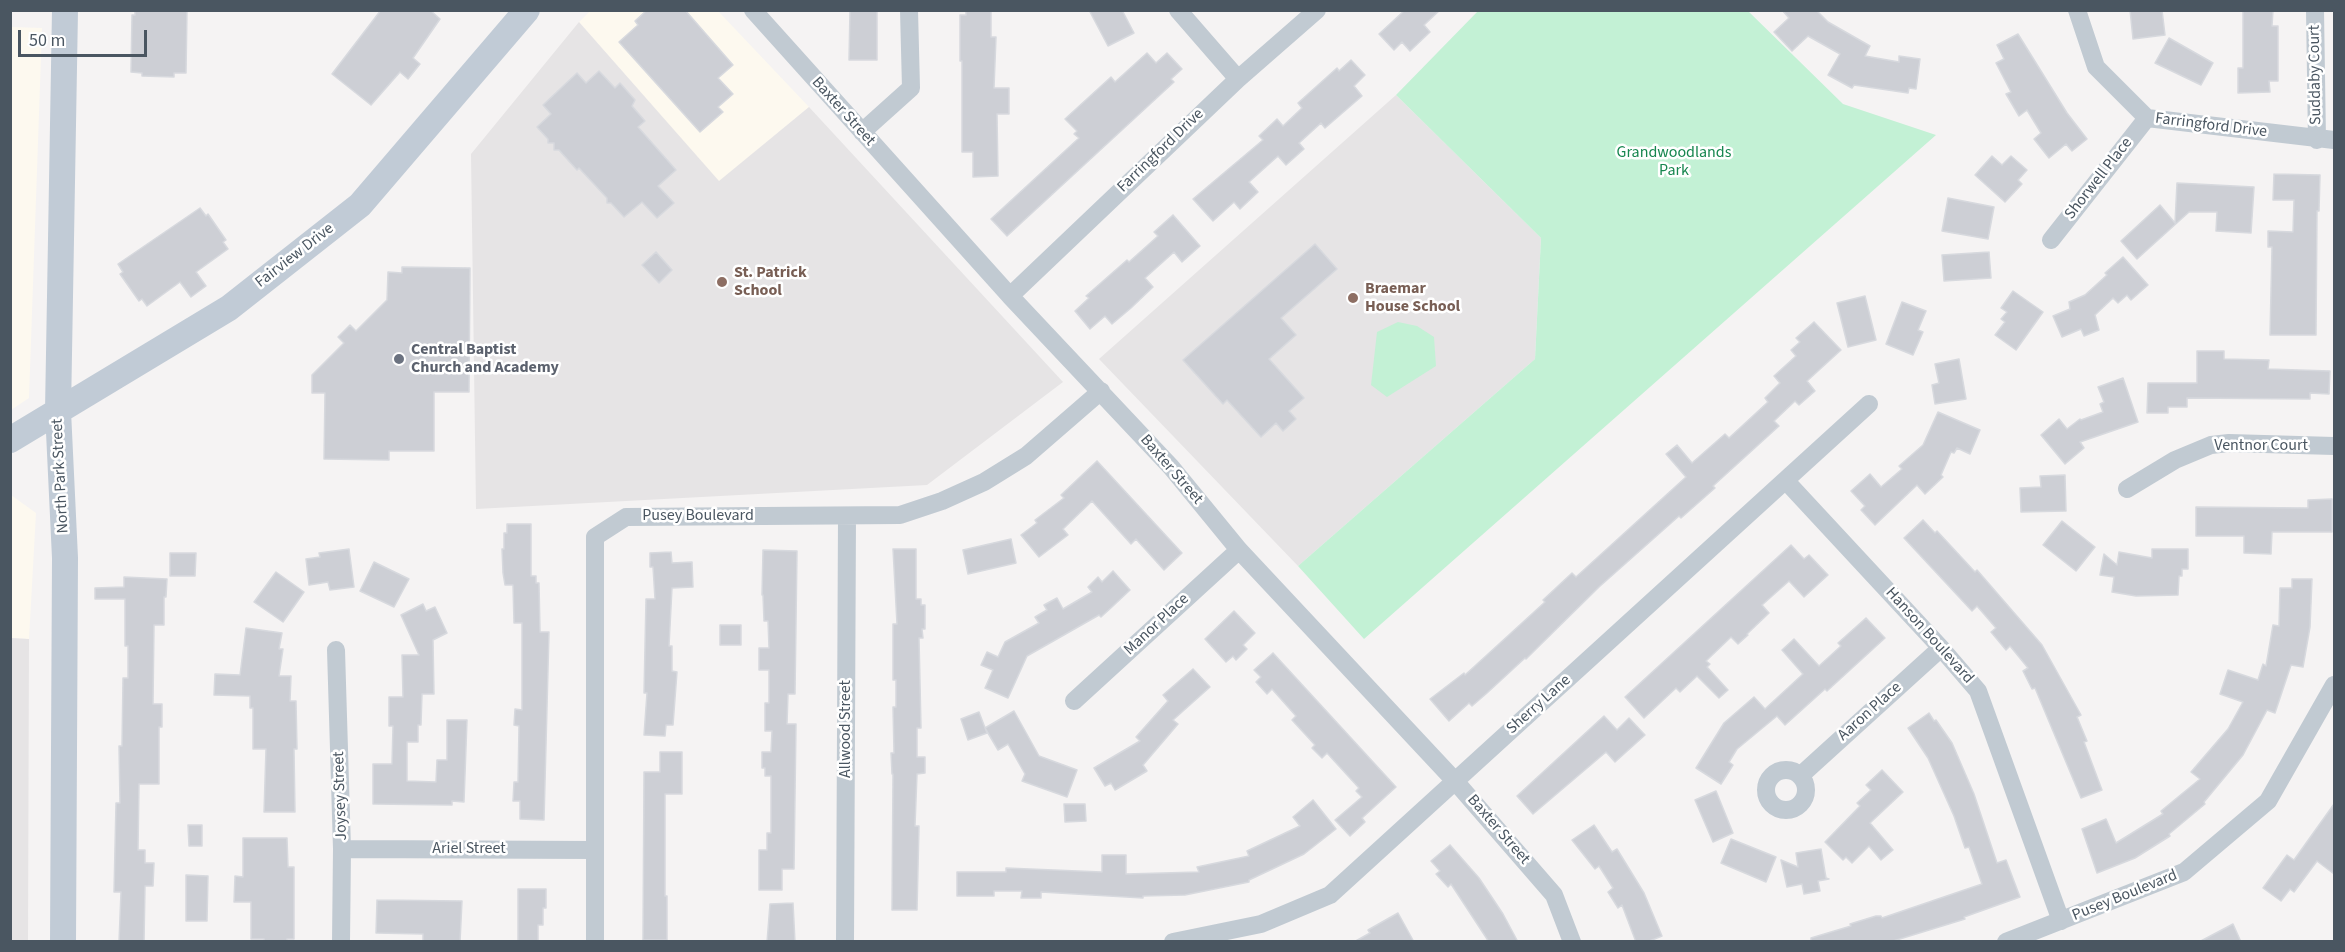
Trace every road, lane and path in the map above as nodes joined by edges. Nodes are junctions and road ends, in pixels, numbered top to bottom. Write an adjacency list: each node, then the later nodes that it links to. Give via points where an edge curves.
1 (65, 10): 17 (main road, North Park Street)
2 (527, 10): 17 (main road, Fairview Drive, via 360,205 229,308)
3 (753, 10): 11 (street, Baxter Street)
4 (909, 10): 11 (street, via 911,88)
5 (1178, 10): 9 (street)
6 (1317, 10): 9 (street, Farringford Drive)
7 (2078, 10): 10 (street, Farringford Drive, via 2096,68)
8 (2315, 10): 12 (street, Suddaby Court)
9 (1238, 79): 14 (street, Farringford Drive)
10 (2146, 118): 12 (street, Farringford Drive); 13 (street, Shorwell Place)
11 (862, 132): 14 (street, Baxter Street)
12 (2326, 140)
13 (2051, 240)
14 (1010, 296): 15 (street, Baxter Street)
15 (1101, 391): 22 (street, Pusey Boulevard, via 1026,456 984,482 900,515); 23 (street, Baxter Street, via 1171,467)
16 (1869, 404): 20 (street, Sherry Lane)
17 (58, 411): 18 (main road, Fairview Drive); 33 (main road, North Park Street, via 65,558)
18 (10, 440)
19 (2334, 446): 21 (street, Ventnor Court, via 2211,445 2175,460)
20 (1786, 482): 24 (street, Hanson Boulevard); 29 (street, Sherry Lane)
21 (2127, 489)
22 (847, 516): 31 (street, Pusey Boulevard, via 626,517 595,537); 36 (street, Allwood Street)
23 (1239, 550): 27 (street, Manor Place); 29 (street, Baxter Street)
24 (1941, 648): 28 (street, Aaron Place); 32 (street, Hanson Boulevard, via 1978,691)
25 (336, 650): 30 (street, Joysey Street)
26 (2334, 685): 32 (street, Pusey Boulevard, via 2268,801 2184,872)
27 (1074, 701)
28 (1800, 776)
29 (1455, 780): 37 (street, Sherry Lane, via 1330,895 1261,924); 38 (street, Baxter Street, via 1554,895)
30 (342, 849): 31 (street, Ariel Street); 34 (street, Joysey Street)
31 (596, 850): 35 (street, Pusey Boulevard)
32 (2061, 921): 39 (street, Pusey Boulevard)
33 (63, 942)
34 (342, 942)
35 (595, 942)
36 (845, 942)
37 (1173, 942)
38 (1572, 942)
39 (2006, 942)

